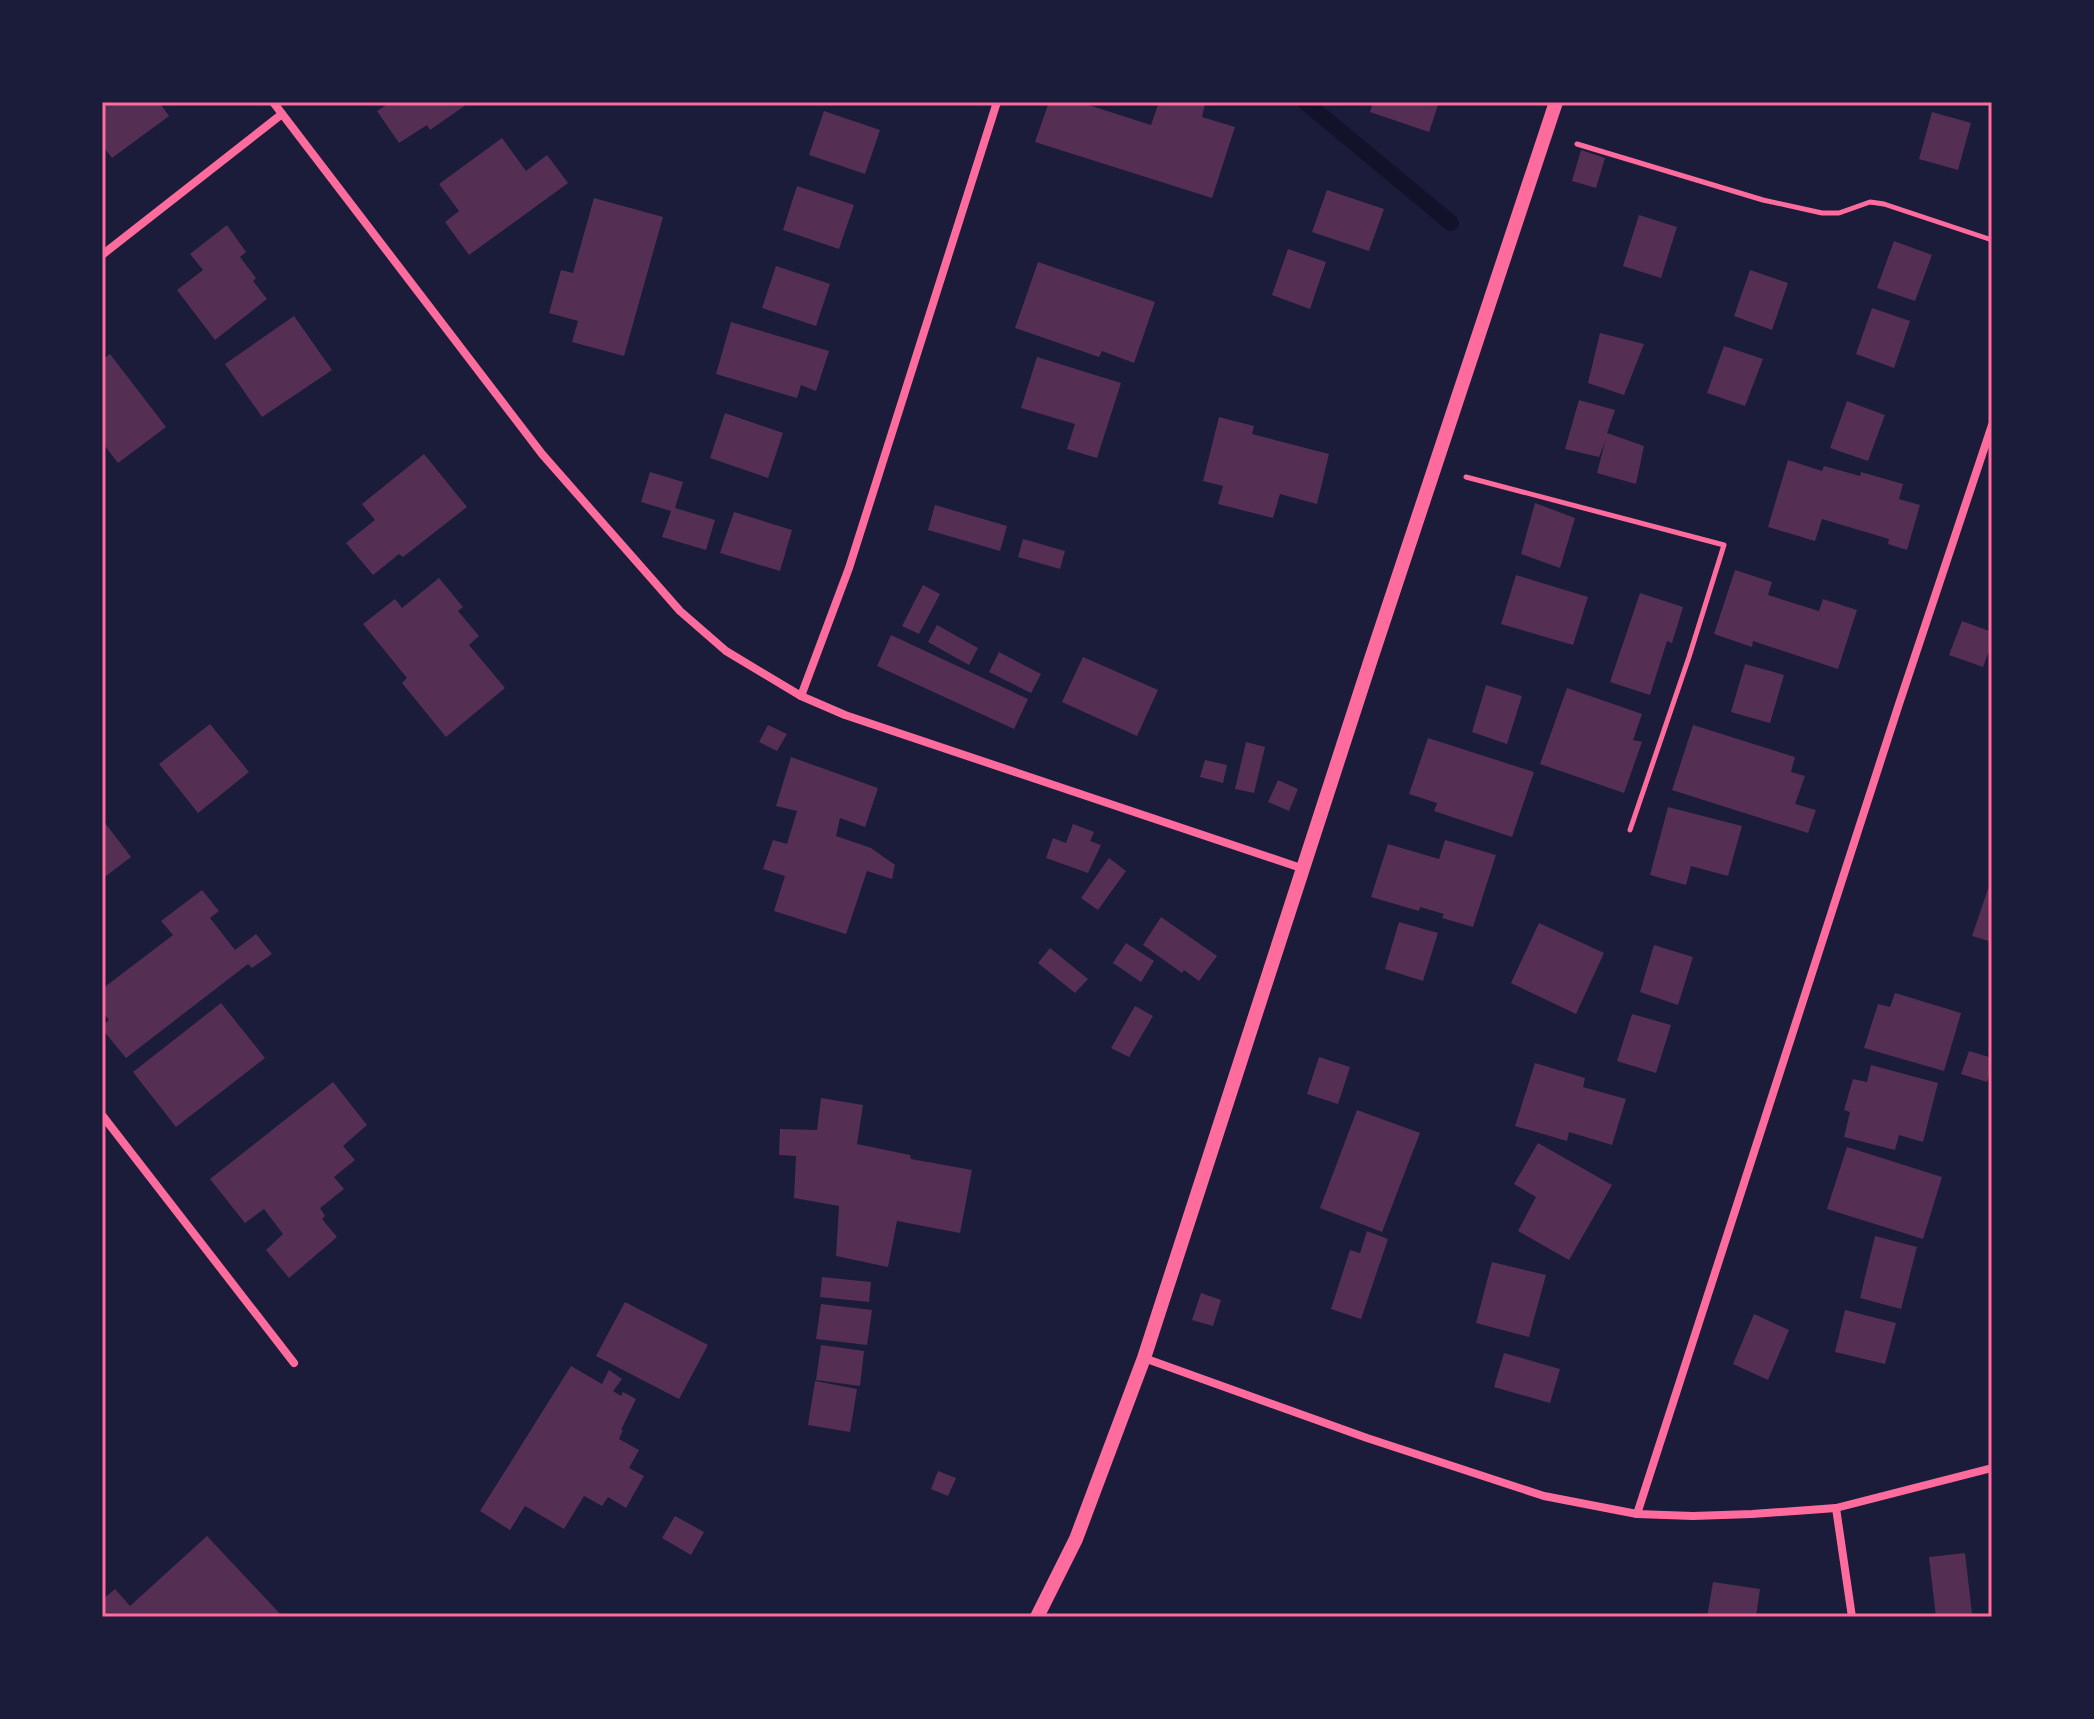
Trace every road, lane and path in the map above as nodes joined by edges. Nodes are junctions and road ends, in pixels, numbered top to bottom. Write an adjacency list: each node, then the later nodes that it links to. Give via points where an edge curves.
1 (273, 102): 4 (street)
2 (997, 102): 10 (street, via 849,568)
3 (1556, 102): 5 (street)
4 (282, 114): 7 (street); 10 (street, via 542,454 624,549 680,611 726,651)
5 (1546, 134): 6 (path, via 1763,200 1822,213 1884,204); 9 (street)
6 (1992, 240)
7 (102, 255)
8 (1992, 425): 18 (street)
9 (1434, 469): 11 (path, via 1724,545); 12 (street)
10 (801, 696): 12 (street)
11 (1630, 830)
12 (1304, 869): 14 (street)
13 (102, 1115): 15 (street)
14 (1144, 1358): 18 (street, via 1544,1496); 19 (street, via 1076,1539)
15 (294, 1363)
16 (1992, 1468): 17 (street)
17 (1836, 1508): 18 (street); 20 (street)
18 (1637, 1514)
19 (1037, 1617)
20 (1852, 1617)

